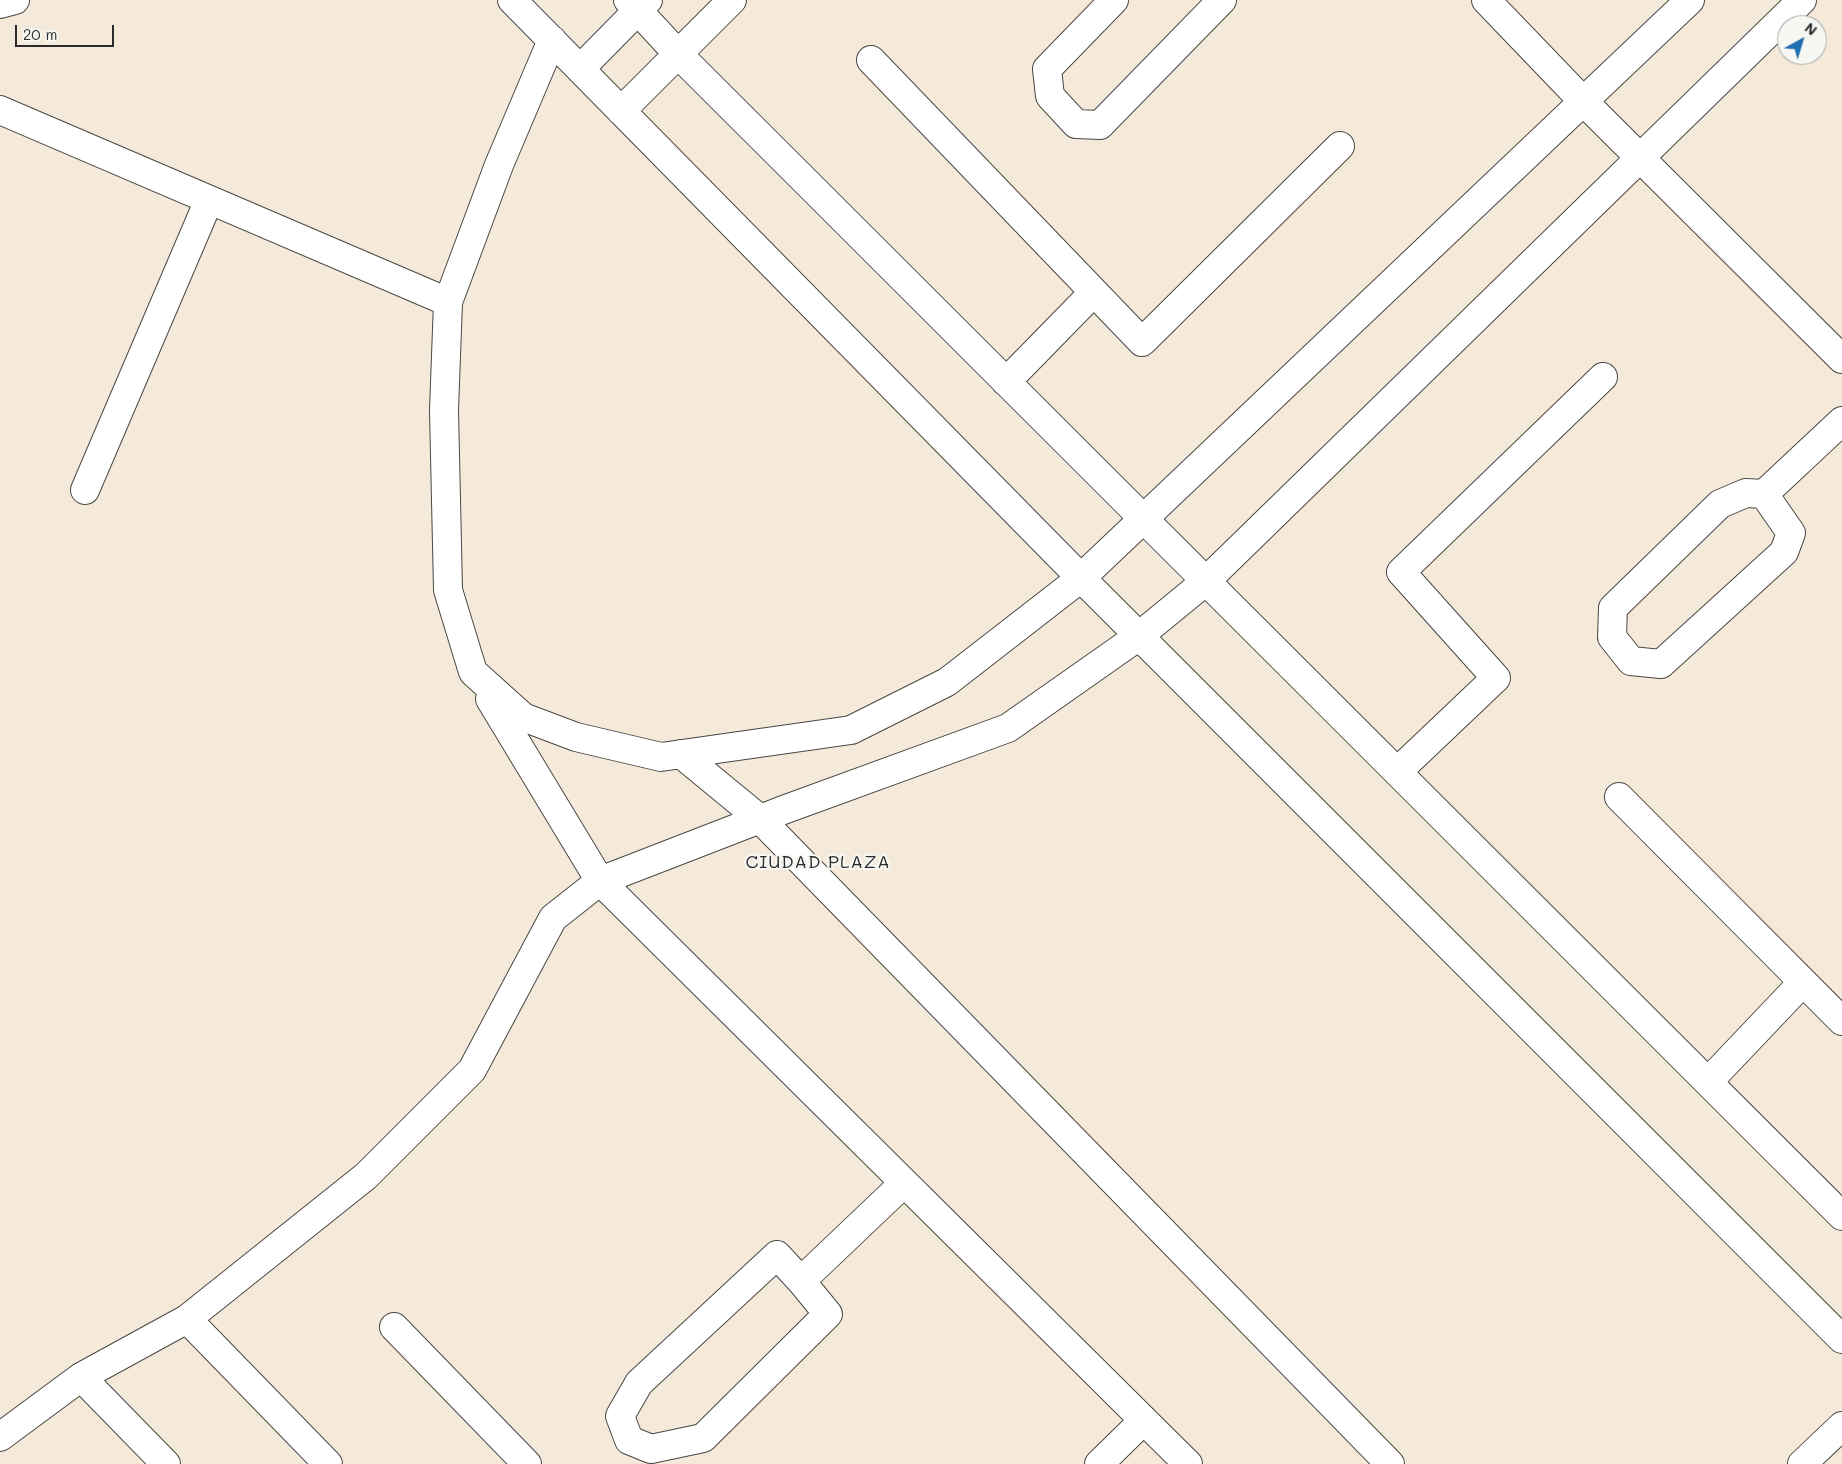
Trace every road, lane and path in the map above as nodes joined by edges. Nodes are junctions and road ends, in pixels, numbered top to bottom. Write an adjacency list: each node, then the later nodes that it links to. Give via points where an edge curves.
1 (15, 0): 10 (street)
2 (512, 0): 11 (street)
3 (732, 0): 12 (street)
4 (1114, 0): 5 (street, via 1047,69 1050,96 1076,124 1100,124)
5 (1222, 0)
6 (1486, 0): 15 (street)
7 (1690, 0): 15 (street)
8 (1802, 0): 19 (street)
9 (638, 3): 12 (street); 14 (street)
10 (0, 4)
11 (552, 40): 14 (street); 22 (street, via 498,165)
12 (678, 54): 17 (street); 25 (street)
13 (871, 60): 21 (street)
14 (580, 69): 17 (street)
15 (1582, 100): 19 (street); 29 (street)
16 (0, 110): 20 (street)
17 (621, 111): 30 (street)
18 (1340, 146): 21 (street, via 1142,342)
19 (1640, 157): 23 (street); 31 (street)
20 (209, 200): 22 (street); 27 (street)
21 (1094, 292): 25 (street)
22 (448, 302): 33 (street, via 444,410 448,590)
23 (1842, 359)
24 (1603, 377): 35 (street, via 1401,572 1496,678)
25 (1006, 382): 29 (street)
26 (1842, 421): 28 (street)
27 (85, 490)
28 (1764, 494): 28 (street, via 1746,493 1720,504 1613,608 1612,637 1631,662 1661,664 1784,552 1791,532)
29 (1143, 519): 30 (street); 31 (street)
30 (1081, 578): 32 (street); 34 (street, via 947,682 851,730)
31 (1206, 581): 32 (street); 35 (street)
32 (1139, 636): 37 (street, via 1008,728); 47 (street)
33 (474, 672): 34 (street, via 523,717 576,737 661,758); 38 (street)
34 (681, 754): 37 (street)
35 (1397, 772): 41 (street)
36 (1619, 798): 39 (street)
37 (760, 819): 38 (street); 57 (street)
38 (600, 881): 42 (street); 45 (street, via 552,918 472,1070 366,1176)
39 (1803, 982): 40 (street); 41 (street)
40 (1842, 1021)
41 (1708, 1082): 43 (street)
42 (904, 1183): 44 (street); 49 (street)
43 (1842, 1216)
44 (801, 1281): 44 (street, via 777,1255 646,1376 620,1416 629,1440 651,1449 703,1438 828,1314)
45 (187, 1319): 48 (street); 53 (street)
46 (394, 1327): 54 (street)
47 (1842, 1339)
48 (81, 1377): 51 (street); 52 (street)
49 (1144, 1420): 55 (street); 56 (street)
50 (1842, 1426): 58 (street)
51 (0, 1437)
52 (166, 1464)
53 (328, 1464)
54 (527, 1464)
55 (1099, 1464)
56 (1188, 1464)
57 (1390, 1464)
58 (1802, 1464)

